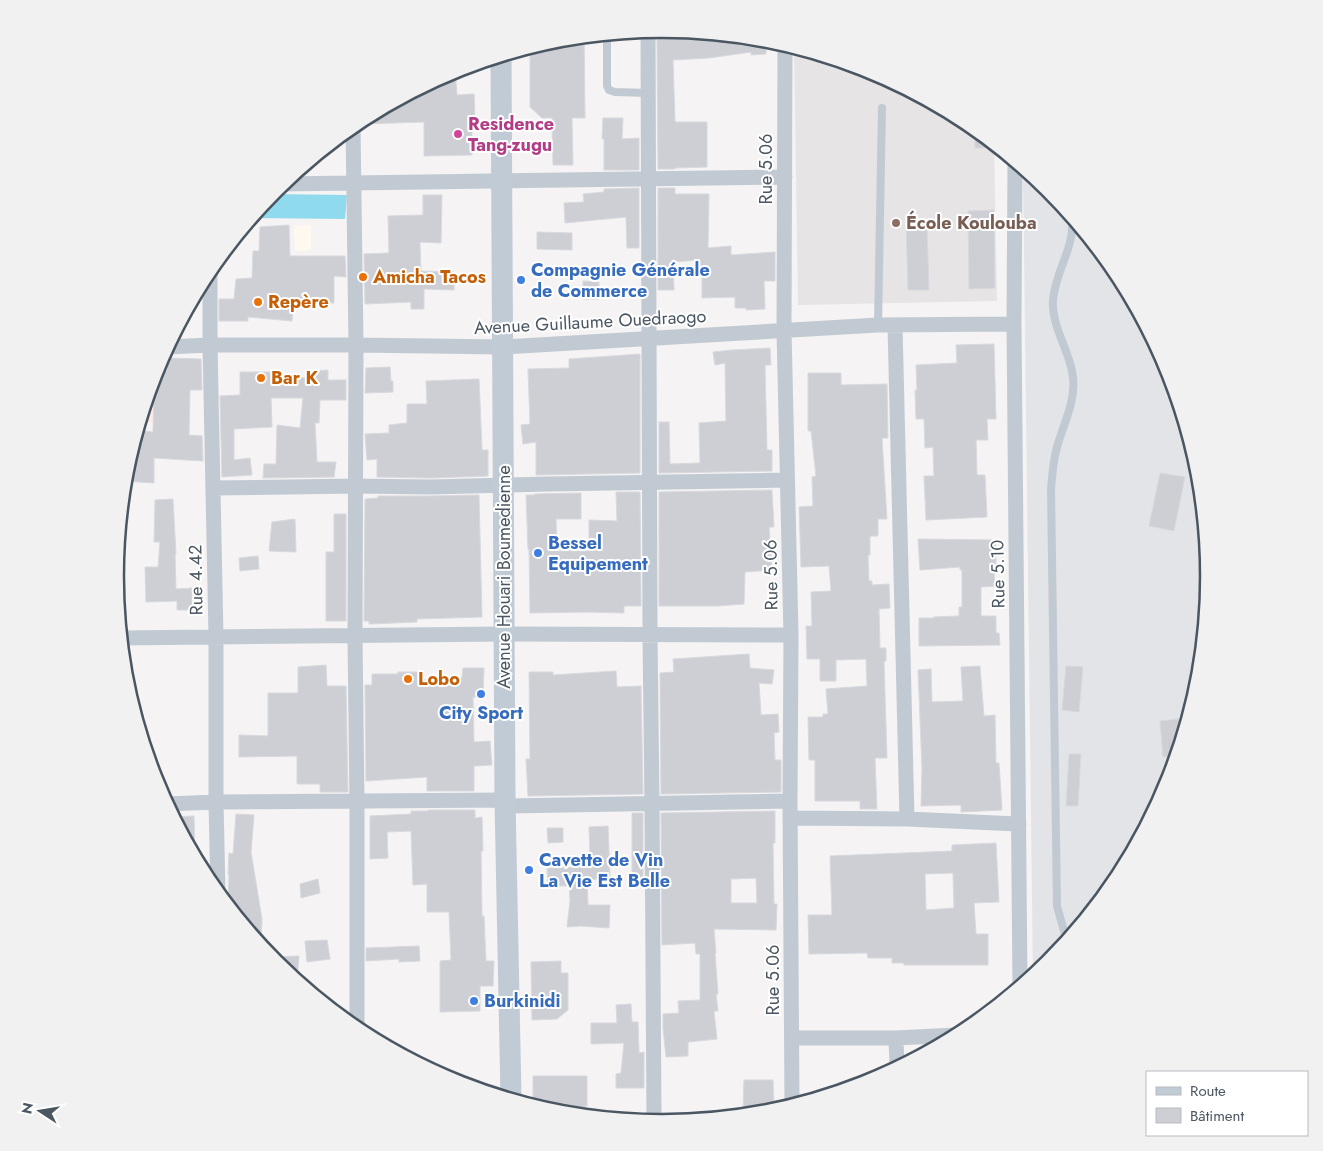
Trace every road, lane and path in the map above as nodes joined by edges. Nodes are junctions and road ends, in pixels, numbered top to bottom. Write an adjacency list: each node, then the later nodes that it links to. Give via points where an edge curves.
1 (648, 38): 5 (street)
2 (607, 41): 5 (lane, via 609,90)
3 (785, 52): 9 (street, Rue 5.06)
4 (501, 62): 11 (main road, Avenue Houari Boumedienne)
5 (648, 92): 10 (street)
6 (882, 108): 17 (lane)
7 (353, 135): 12 (street)
8 (1015, 170): 16 (street, Rue 5.10)
9 (785, 177): 10 (street); 19 (street, Rue 5.06)
10 (649, 179): 11 (street); 20 (street)
11 (502, 181): 12 (street); 24 (main road, Avenue Houari Boumedienne)
12 (354, 183): 13 (street); 22 (street)
13 (293, 184)
14 (1072, 229): 46 (lane, via 1052,303 1055,323 1073,376 1073,394 1056,451 1051,489 1058,906)
15 (210, 283): 21 (street, Rue 4.42)
16 (1014, 324): 18 (street, Avenue Guillaume Ouedraogo); 44 (street, Rue 5.10)
17 (878, 325): 18 (street, Avenue Guillaume Ouedraogo); 19 (street, Avenue Guillaume Ouedraogo)
18 (895, 325): 43 (street)
19 (784, 330): 20 (street, Avenue Guillaume Ouedraogo); 25 (street, Rue 5.06)
20 (649, 338): 24 (street, Avenue Guillaume Ouedraogo); 26 (street)
21 (210, 345): 22 (street, Avenue Guillaume Ouedraogo); 23 (street, Avenue Guillaume Ouedraogo); 29 (street, Rue 4.42)
22 (356, 345): 24 (street, Avenue Guillaume Ouedraogo); 28 (street)
23 (175, 347)
24 (503, 347): 27 (main road, Avenue Houari Boumedienne)
25 (787, 480): 26 (street); 31 (street, Rue 5.06)
26 (650, 483): 27 (street); 34 (street)
27 (504, 485): 28 (street); 30 (main road, Avenue Houari Boumedienne)
28 (356, 486): 29 (street); 33 (street)
29 (213, 488): 32 (street, Rue 4.42)
30 (504, 634): 33 (street); 34 (street); 39 (main road, Avenue Houari Boumedienne)
31 (791, 635): 34 (street); 36 (street, Rue 5.06)
32 (216, 636): 33 (street); 35 (street); 37 (street, Rue 4.42)
33 (355, 636): 38 (street)
34 (650, 636): 41 (street)
35 (127, 638)
36 (790, 801): 41 (street); 42 (street, Rue 5.06)
37 (216, 802): 38 (street); 40 (street); 45 (street, Rue 4.42)
38 (358, 802): 39 (street); 48 (street)
39 (505, 802): 41 (street); 53 (main road, Avenue Houari Boumedienne)
40 (175, 804)
41 (652, 804): 55 (street)
42 (790, 818): 43 (street); 50 (street, Rue 5.06)
43 (907, 819): 44 (street)
44 (1019, 824): 47 (street, Rue 5.10)
45 (218, 879)
46 (1064, 932)
47 (1020, 976)
48 (357, 1019)
49 (939, 1036): 51 (street)
50 (792, 1038): 51 (street); 54 (street, Rue 5.06)
51 (896, 1038): 52 (street)
52 (897, 1059)
53 (511, 1092)
54 (792, 1097)
55 (654, 1114)

